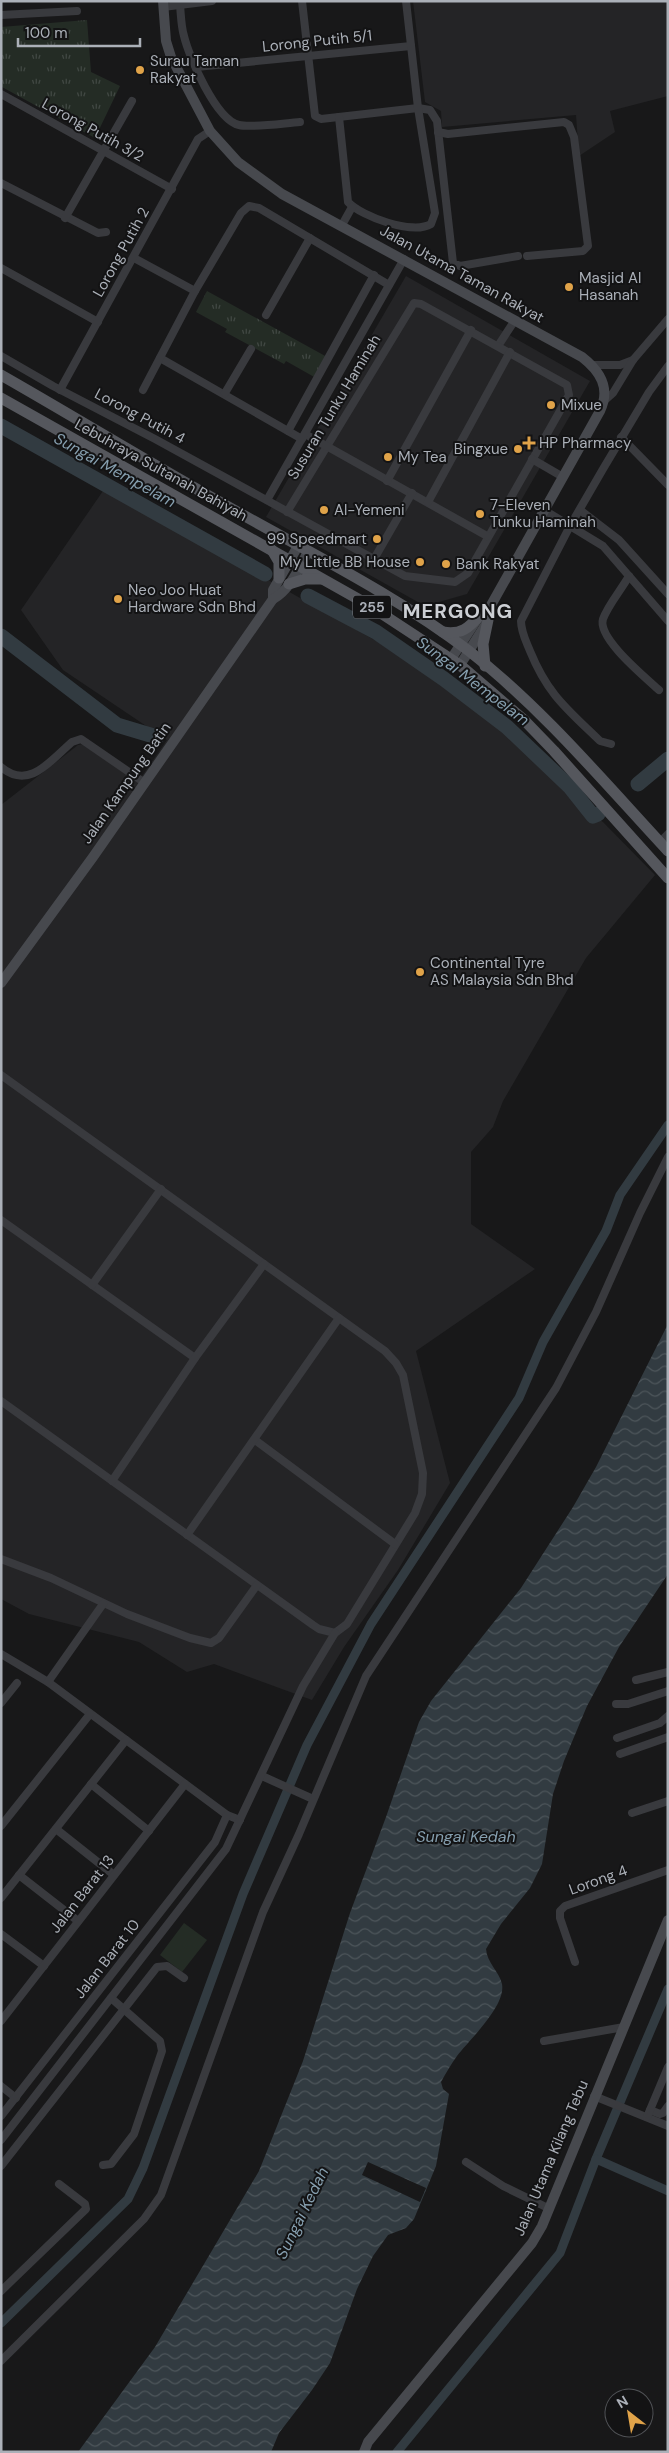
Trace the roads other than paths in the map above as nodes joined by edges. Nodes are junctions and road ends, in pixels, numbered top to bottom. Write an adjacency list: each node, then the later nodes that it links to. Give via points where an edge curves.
1 (212, 1): 5 (street)
2 (302, 1): 9 (street)
3 (406, 1): 8 (street)
4 (163, 4): 5 (street); 16 (street, Jalan Utama Taman Rakyat, via 166,42 171,57)
5 (180, 5): 10 (street, via 184,34)
6 (77, 11): 7 (street)
7 (1, 16)
8 (412, 46): 9 (street, Lorong Putih 5/1); 13 (street)
9 (308, 56): 10 (street, Lorong Putih 5/1); 14 (street, via 315,116)
10 (196, 67): 15 (street, via 217,106 236,124)
11 (1, 94): 18 (street, Lorong Putih 3/2)
12 (132, 101): 18 (street)
13 (418, 108): 14 (street); 17 (street, via 430,110 437,121); 21 (street, via 435,213 431,224 425,228 410,228 361,213)
14 (339, 118): 21 (street, via 346,198)
15 (300, 122)
16 (210, 131): 20 (street, Lorong Putih 2, via 198,139); 23 (street, Jalan Utama Taman Rakyat, via 238,162 282,194)
17 (438, 132): 17 (street, via 448,134 564,122 569,125 574,137 588,246 583,250 460,266 453,262)
18 (104, 152): 20 (street, Lorong Putih 3/2); 22 (street)
19 (1, 183): 22 (street)
20 (172, 189): 26 (street, Lorong Putih 2)
21 (352, 207): 23 (street)
22 (65, 218): 24 (street, via 98,233)
23 (342, 226): 27 (street, Jalan Utama Taman Rakyat)
24 (106, 232)
25 (310, 238): 29 (street); 31 (street, via 259,208 249,206 241,213); 32 (street)
26 (134, 258): 31 (street); 35 (street, Lorong Putih 2)
27 (404, 259): 30 (street); 34 (street, Jalan Utama Taman Rakyat)
28 (1, 268): 35 (street)
29 (374, 275): 30 (street); 51 (street)
30 (389, 285): 52 (street)
31 (195, 291): 41 (street)
32 (266, 315)
33 (668, 318): 42 (street)
34 (514, 320): 37 (street); 43 (street, Jalan Utama Taman Rakyat)
35 (98, 322): 46 (street, Lorong Putih 2)
36 (471, 330): 37 (street, Susuran Tunku Haminah); 54 (street, Susuran Tunku Haminah, via 422,304 414,303); 57 (street)
37 (498, 346): 39 (street, Susuran Tunku Haminah)
38 (250, 349): 48 (street)
39 (510, 352): 55 (street, Susuran Tunku Haminah, via 567,385 569,395); 61 (street)
40 (1, 356): 46 (street, Lorong Putih 4)
41 (160, 358): 47 (street); 48 (street)
42 (633, 360): 43 (street, via 620,365); 50 (street)
43 (592, 365): 50 (street, via 604,384)
44 (666, 371): 53 (street)
45 (1, 376): 67 (main road, Lebuhraya Sultanah Bahiyah / 255)
46 (60, 390): 60 (street, Lorong Putih 4)
47 (143, 390)
48 (225, 394): 51 (street)
49 (1, 398): 68 (main road, Lebuhraya Sultanah Bahiyah / 255)
50 (605, 400): 56 (street)
51 (288, 431): 52 (street)
52 (303, 436): 54 (street); 60 (street)
53 (622, 437): 58 (street); 63 (street)
54 (326, 447): 57 (street); 64 (street, Susuran Tunku Haminah)
55 (532, 459): 56 (street); 66 (street)
56 (563, 477): 62 (street)
57 (387, 481): 59 (street)
58 (668, 485)
59 (412, 493): 61 (street); 70 (street)
60 (267, 500): 64 (street, Lorong Putih 4)
61 (428, 502): 66 (street)
62 (544, 510): 65 (street); 77 (street)
63 (580, 510): 65 (street); 76 (street, via 619,540)
64 (287, 512): 70 (street)
65 (570, 526): 73 (street, via 603,546); 84 (street, via 524,615 521,628 539,673 552,693 600,741)
66 (487, 536): 70 (street, via 468,573 455,582 405,576)
67 (298, 546): 69 (main road, Lebuhraya Sultanah Bahiyah / 255); 71 (street, Jalan Kampung Batin)
68 (269, 548): 71 (main road, Lebuhraya Sultanah Bahiyah / 255); 75 (main road, via 280,562)
69 (308, 552): 72 (street, Jalan Kampung Batin); 79 (main road, Lebuhraya Sultanah Bahiyah / 255)
70 (374, 559)
71 (290, 560): 72 (main road, Lebuhraya Sultanah Bahiyah / 255); 75 (street, Jalan Kampung Batin)
72 (300, 566): 74 (main road, Lebuhraya Sultanah Bahiyah / 255); 75 (street, Jalan Kampung Batin)
73 (629, 576): 78 (street); 83 (street, via 603,618 603,630 609,641)
74 (325, 580): 75 (main road); 81 (main road, Lebuhraya Sultanah Bahiyah / 255)
75 (284, 581): 86 (street, Jalan Kampung Batin, via 273,590 273,599)
76 (668, 594)
77 (484, 618): 79 (main road, via 460,632); 80 (street); 82 (main road)
78 (668, 621)
79 (441, 632): 80 (main road, Lebuhraya Sultanah Bahiyah / 255)
80 (464, 649): 81 (street); 82 (main road, Lebuhraya Sultanah Bahiyah / 255)
81 (455, 662): 89 (main road, Lebuhraya Sultanah Bahiyah / 255, via 525,721)
82 (485, 666): 87 (main road, Lebuhraya Sultanah Bahiyah / 255, via 535,710 628,807)
83 (658, 690)
84 (611, 744)
85 (1, 767): 86 (street, via 13,776 31,775 72,742 81,739)
86 (145, 783): 90 (street, Jalan Kampung Batin)
87 (664, 838): 88 (main road, Lebuhraya Sultanah Bahiyah / 255)
88 (668, 850)
89 (668, 878)
90 (1, 983)
91 (1, 1075): 93 (street)
92 (668, 1158): 125 (street, via 596,1312 556,1388 366,1676)
93 (161, 1189): 95 (street); 96 (street)
94 (1, 1220): 96 (street)
95 (264, 1264): 97 (street); 98 (street)
96 (92, 1285): 98 (street)
97 (339, 1318): 100 (street); 103 (street, via 385,1351 402,1376 423,1473 422,1494 415,1513)
98 (195, 1358): 101 (street)
99 (2, 1403): 101 (street)
100 (255, 1440): 102 (street); 103 (street)
101 (112, 1481): 102 (street)
102 (187, 1534): 105 (street)
103 (395, 1544): 107 (street, via 347,1624)
104 (1, 1559): 106 (street, via 51,1578)
105 (257, 1585): 106 (street, via 211,1643); 107 (street, via 319,1629)
106 (103, 1604): 111 (street)
107 (335, 1633): 122 (street, via 303,1686)
108 (1, 1654): 111 (street)
109 (668, 1672): 110 (street)
110 (636, 1680)
111 (48, 1682): 116 (street)
112 (17, 1683): 114 (street)
113 (668, 1691): 115 (street, via 628,1704)
114 (1, 1703)
115 (616, 1704)
116 (90, 1714): 120 (street); 130 (street)
117 (668, 1716): 119 (street, via 660,1723)
118 (668, 1737): 121 (street)
119 (617, 1738)
120 (126, 1740): 123 (street); 124 (street)
121 (620, 1754)
122 (262, 1776): 125 (street); 129 (street)
123 (91, 1784): 131 (street); 132 (street)
124 (185, 1784): 128 (street); 132 (street, Jalan Barat 13)
125 (313, 1800): 165 (street, via 263,1912 161,2195 144,2219)
126 (668, 1801): 127 (street)
127 (632, 1813)
128 (227, 1815): 129 (street); 153 (street, Jalan Barat 10, via 215,1842)
129 (240, 1820): 143 (street, via 226,1849)
130 (1, 1826)
131 (56, 1829): 134 (street); 135 (street)
132 (149, 1831): 135 (street, Jalan Barat 13)
133 (668, 1870): 140 (street, Lorong 4, via 565,1906 560,1911 560,1918)
134 (19, 1875): 136 (street); 138 (street)
135 (114, 1875): 138 (street, Jalan Barat 13)
136 (1, 1898)
137 (668, 1920): 148 (street, Jalan Utama Kilang Tebu)
138 (78, 1921): 141 (street, Jalan Barat 13)
139 (1, 1934): 141 (street)
140 (574, 1962)
141 (44, 1966): 146 (street, Jalan Barat 13)
142 (184, 1978): 145 (street, via 160,1965)
143 (111, 1998): 145 (street); 158 (street)
144 (1, 2006): 146 (street)
145 (124, 2009): 160 (street, via 160,2041 162,2051 134,2134 111,2164); 161 (street)
146 (8, 2012): 147 (street, Jalan Barat 13)
147 (1, 2021)
148 (624, 2026): 149 (street); 152 (street, Jalan Utama Kilang Tebu)
149 (544, 2041)
150 (668, 2067): 155 (street)
151 (1, 2086): 153 (street)
152 (594, 2096): 155 (street); 163 (street, Jalan Utama Kilang Tebu)
153 (16, 2098): 156 (street, Jalan Barat 10)
154 (668, 2106): 155 (street, via 664,2114)
155 (649, 2114): 157 (street)
156 (1, 2116)
157 (668, 2126)
158 (1, 2140)
159 (466, 2162): 163 (street, via 503,2186)
160 (103, 2165)
161 (1, 2166)
162 (59, 2184): 164 (street, via 85,2204 86,2209)
163 (548, 2208): 166 (street, Jalan Utama Kilang Tebu, via 542,2226 520,2259 368,2442)
164 (1, 2291)
165 (1, 2361)
166 (364, 2452)

